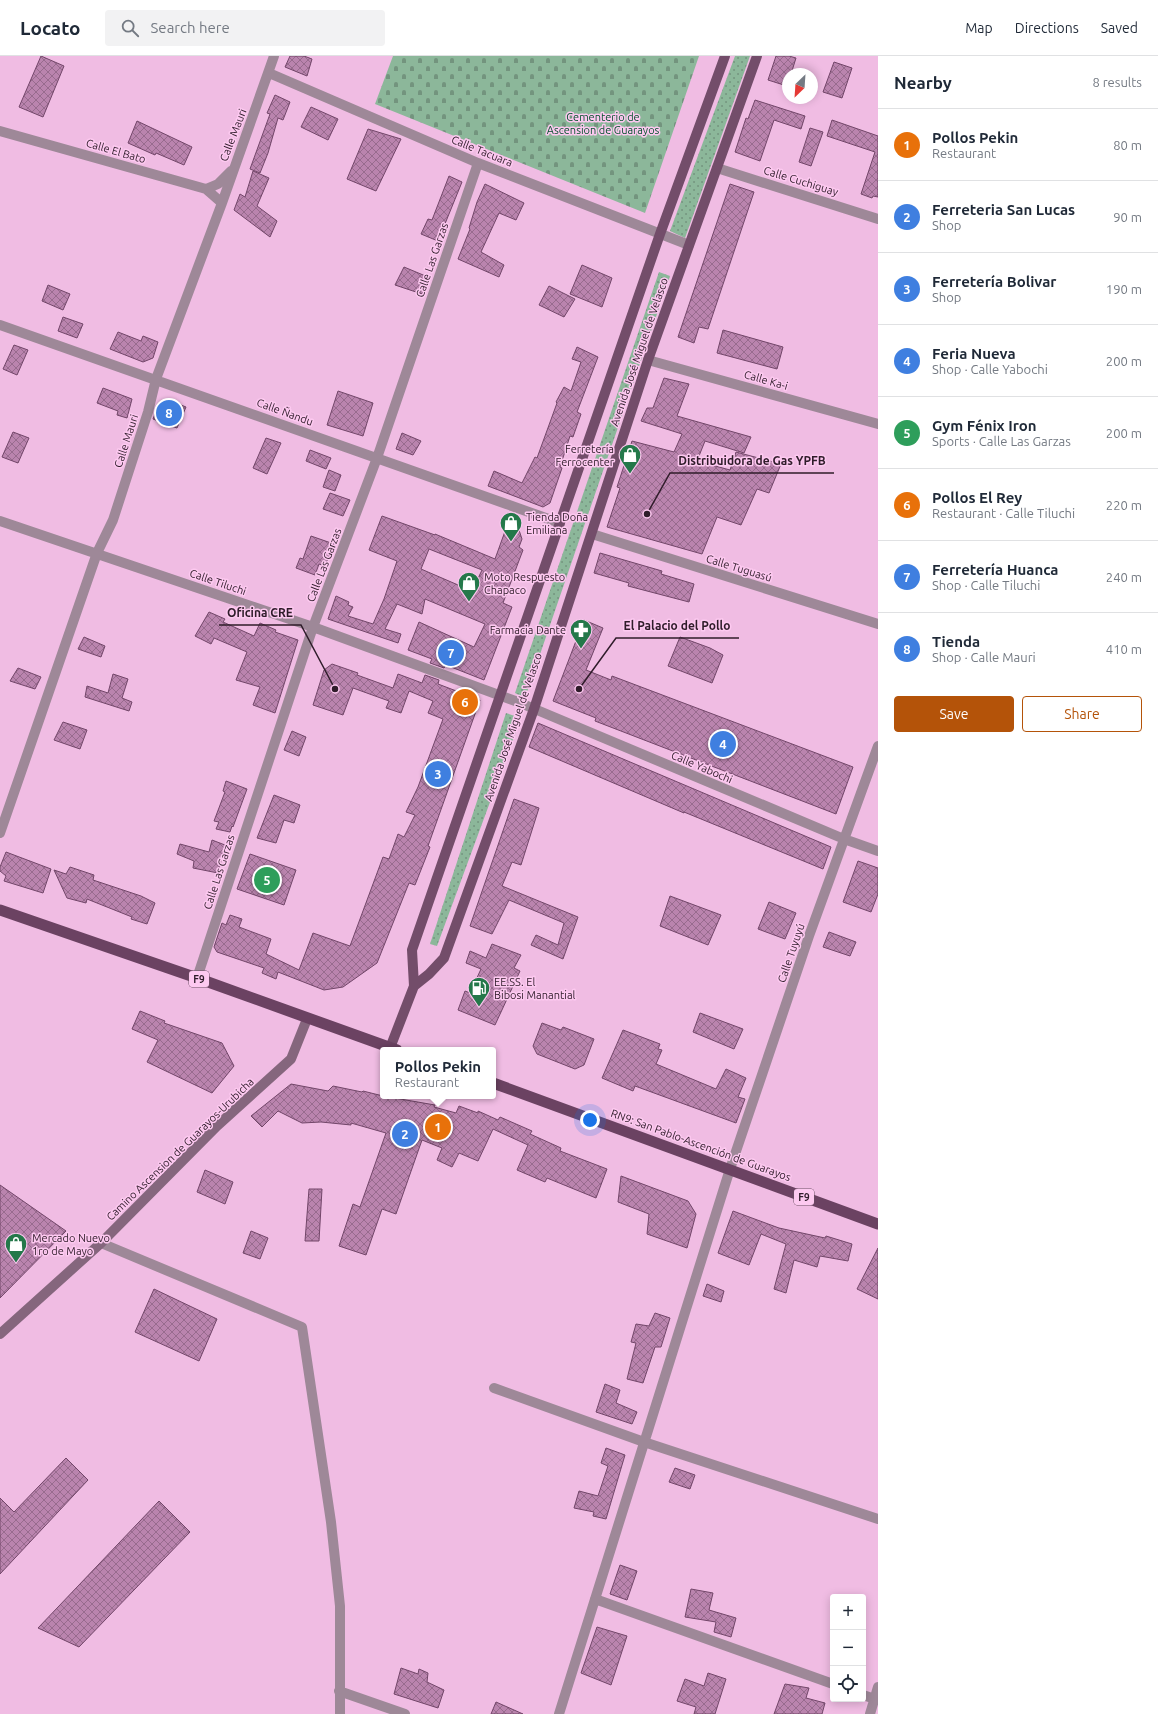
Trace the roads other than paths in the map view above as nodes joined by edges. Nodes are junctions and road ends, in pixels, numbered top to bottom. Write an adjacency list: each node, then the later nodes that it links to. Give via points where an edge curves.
1 (274, 56): 4 (street, Calle Mauri)
2 (725, 56): 12 (main road, Avenida José Miguel de Velasco)
3 (757, 56): 7 (main road, Avenida José Miguel de Velasco)
4 (269, 73): 6 (street, Calle Tacuara); 8 (street, Calle Mauri)
5 (0, 131): 9 (street, Calle El Bato)
6 (478, 163): 12 (street, Calle Tacuara); 18 (street, Calle Las Garzas)
7 (717, 168): 11 (street, Calle Cuchiguay); 13 (main road, Avenida José Miguel de Velasco)
8 (233, 170): 9 (street, via 218,184); 10 (street, Calle Mauri)
9 (206, 190): 10 (street, Calle El Bato)
10 (222, 203): 16 (street, Calle Mauri)
11 (878, 219)
12 (660, 234): 13 (street, Calle Tacuara); 20 (main road, Avenida José Miguel de Velasco)
13 (689, 245): 15 (main road, Avenida José Miguel de Velasco)
14 (0, 325): 16 (street, Calle Ñandu)
15 (648, 360): 17 (street, Calle Ka-i); 21 (main road, Avenida José Miguel de Velasco)
16 (156, 379): 18 (street, Calle Ñandu); 22 (street, Calle Mauri, via 113,520)
17 (878, 424)
18 (377, 458): 20 (street, Calle Ñandu); 24 (street, Calle Las Garzas)
19 (0, 521): 22 (street, Calle Tiluchi)
20 (560, 523): 25 (main road, Avenida José Miguel de Velasco)
21 (592, 534): 23 (street, Calle Tuguasú); 27 (main road, Avenida José Miguel de Velasco)
22 (97, 553): 24 (street, Calle Tiluchi); 29 (street, Calle Mauri)
23 (878, 624)
24 (313, 627): 25 (street, Calle Tiluchi); 33 (street, Calle Las Garzas)
25 (500, 696): 26 (street, Calle Tiluchi); 34 (main road, Avenida José Miguel de Velasco, via 412,950)
26 (518, 702): 27 (street, Calle Yabochi)
27 (534, 709): 30 (street, Calle Yabochi); 34 (main road, Avenida José Miguel de Velasco, via 444,958)
28 (878, 746): 30 (street, Calle Tuyuyú)
29 (0, 833)
30 (844, 839): 31 (street, Calle Yabochi); 39 (street, Calle Tuyuyú)
31 (878, 851)
32 (0, 910): 33 (highway, F9)
33 (197, 978): 35 (highway, F9)
34 (414, 986): 37 (main road, Avenida José Miguel de Velasco)
35 (307, 1019): 36 (highway, F9); 41 (main road, Camino Ascension de Guarayos-Urubicha, via 291,1059 212,1131)
36 (388, 1047)
37 (395, 1047)
38 (496, 1084): 39 (highway, RN9: San Pablo-Ascención de Guarayos / F9)
39 (730, 1169): 40 (highway, RN9: San Pablo-Ascención de Guarayos / F9); 44 (street, Calle Tuyuyú)
40 (878, 1224)
41 (101, 1243): 42 (main road, Camino Ascension de Guarayos-Urubicha); 49 (street, via 302,1327 331,1522 340,1606)
42 (0, 1334)
43 (494, 1388): 44 (street)
44 (644, 1442): 45 (street); 46 (street, Calle Tuyuyú)
45 (878, 1519)
46 (595, 1599): 47 (street); 54 (street, Calle Tuyuyú)
47 (830, 1683)
48 (878, 1687): 51 (street)
49 (339, 1690): 52 (street); 53 (street)
50 (866, 1696): 51 (street)
51 (876, 1700): 55 (street)
52 (340, 1714)
53 (405, 1714)
54 (559, 1714)
55 (870, 1714)

